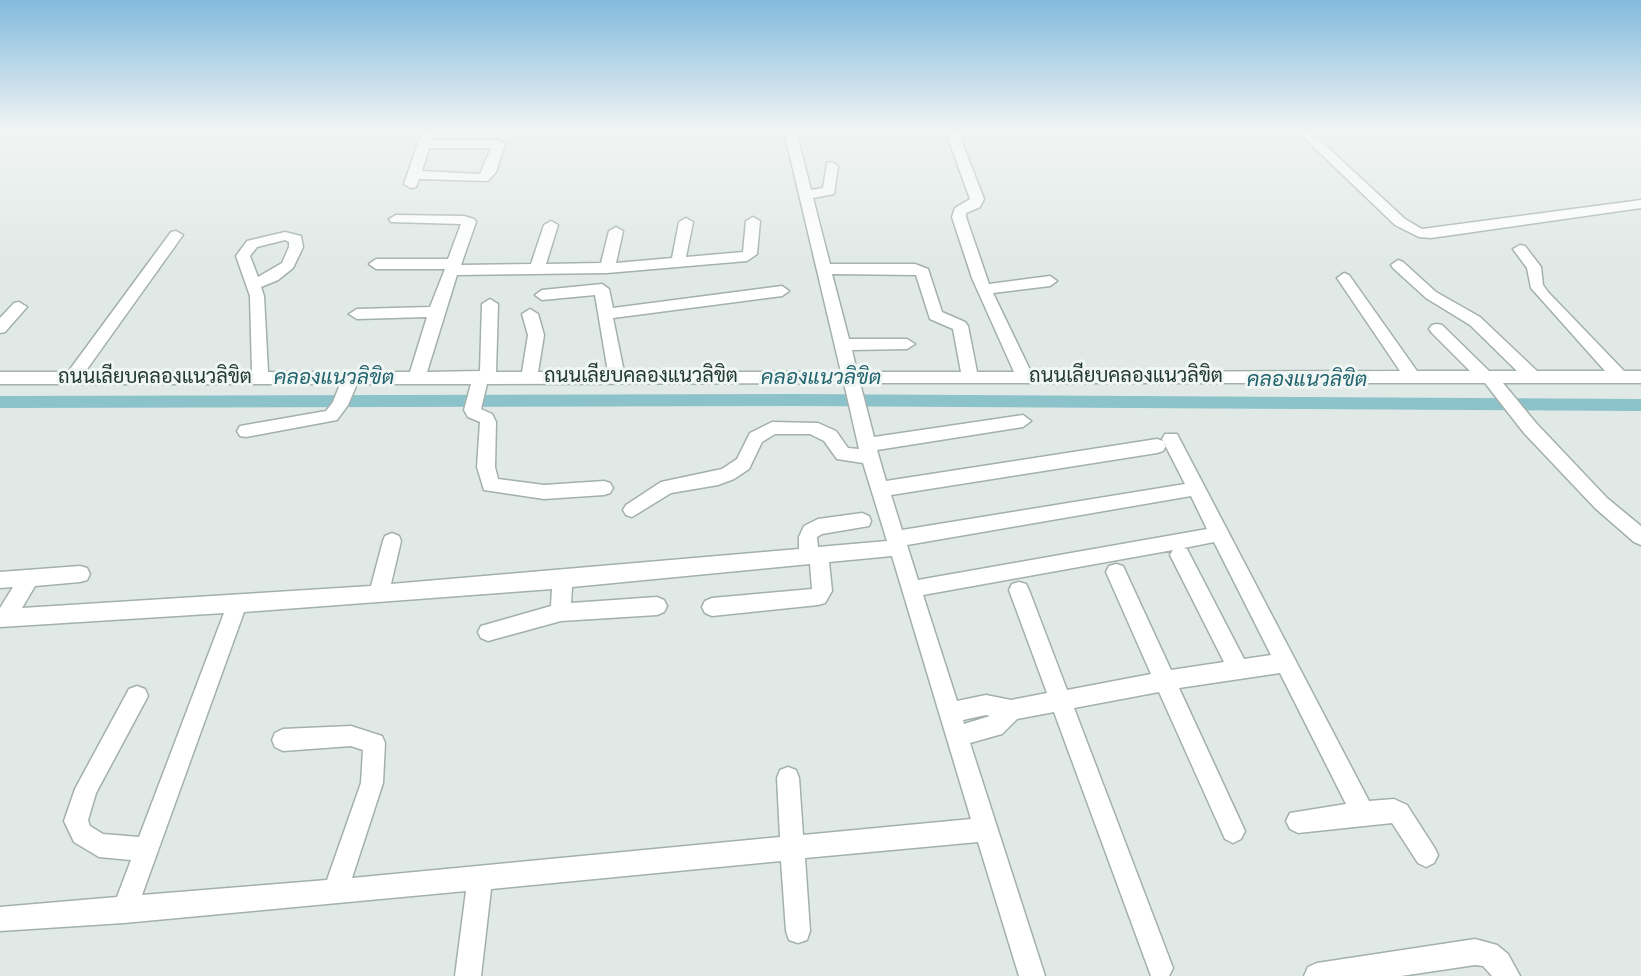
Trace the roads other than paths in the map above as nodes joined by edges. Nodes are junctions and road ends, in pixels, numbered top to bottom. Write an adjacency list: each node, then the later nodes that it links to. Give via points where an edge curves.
1 (414, 177): 2 (street, via 413,180)
2 (484, 177)
3 (801, 177): 7 (street)
4 (832, 177): 7 (street, via 829,191)
5 (969, 177): 26 (street, via 977,199 960,211 959,217)
6 (1352, 177): 8 (street, via 1400,222 1419,233)
7 (805, 195): 22 (street)
8 (1641, 204)
9 (396, 219): 19 (street, via 468,220)
10 (753, 221): 16 (street, via 750,254)
11 (687, 222): 16 (street)
12 (551, 225): 21 (street)
13 (616, 231): 20 (street)
14 (176, 235): 48 (street)
15 (1520, 249): 45 (street, via 1534,267 1536,285 1543,295)
16 (678, 262): 20 (street)
17 (376, 264): 19 (street)
18 (1398, 265): 50 (street, via 1431,295 1475,321)
19 (453, 267): 21 (street); 31 (street)
20 (607, 268): 21 (street)
21 (537, 269)
22 (823, 269): 38 (street); 39 (street, via 923,272 935,315 956,323 962,330)
23 (1344, 278): 44 (street)
24 (1050, 281): 26 (street)
25 (255, 284): 40 (street)
26 (984, 289): 43 (street)
27 (782, 291): 34 (street)
28 (542, 295): 34 (street, via 602,289)
29 (489, 304): 51 (street)
30 (19, 307): 35 (street)
31 (436, 312): 32 (street); 41 (street)
32 (357, 314)
33 (530, 314): 42 (street, via 536,334)
34 (606, 315): 49 (street)
35 (0, 328)
36 (1437, 329): 52 (street)
37 (907, 344): 38 (street)
38 (842, 345): 54 (street)
39 (970, 376): 43 (street, ถนนเลียบคลองแนวลิขิต); 54 (street, ถนนเลียบคลองแนวลิขิต)
40 (260, 377): 48 (street, ถนนเลียบคลองแนวลิขิต); 53 (street, ถนนเลียบคลองแนวลิขิต)
41 (417, 377): 51 (street, ถนนเลียบคลองแนวลิขิต); 53 (street, ถนนเลียบคลองแนวลิขิต)
42 (530, 377): 49 (street, ถนนเลียบคลองแนวลิขิต); 51 (street, ถนนเลียบคลองแนวลิขิต)
43 (1025, 377): 44 (street, ถนนเลียบคลองแนวลิขิต)
44 (1412, 377): 52 (street, ถนนเลียบคลองแนวลิขิต)
45 (1620, 377): 46 (street, ถนนเลียบคลองแนวลิขิต); 50 (street, ถนนเลียบคลองแนวลิขิต)
46 (1641, 377)
47 (0, 378): 48 (street, ถนนเลียบคลองแนวลิขิต)
48 (72, 378)
49 (618, 378): 54 (street, ถนนเลียบคลองแนวลิขิต)
50 (1534, 378): 52 (street, ถนนเลียบคลองแนวลิขิต)
51 (483, 380): 58 (street, via 473,404 474,413 488,422 486,467 490,485 544,492)
52 (1490, 380): 64 (street, via 1601,503)
53 (349, 382): 56 (street, via 336,412 324,419)
54 (852, 382): 57 (street)
55 (1023, 421): 57 (street)
56 (246, 431)
57 (869, 451): 59 (street); 61 (street, via 843,454 830,436 812,428 772,428 756,438 743,464 728,474 667,487)
58 (604, 488)
59 (881, 489): 66 (street); 83 (street, via 1164,443)
60 (1185, 491): 66 (street)
61 (632, 510)
62 (862, 521): 67 (street, via 811,531 808,537)
63 (1209, 536): 74 (street)
64 (1641, 537)
65 (392, 541): 76 (street)
66 (897, 544): 67 (street); 74 (street)
67 (814, 555): 72 (street); 79 (street, via 822,591 818,597)
68 (1180, 555): 84 (street)
69 (1116, 572): 85 (street)
70 (80, 574): 71 (street)
71 (29, 578): 73 (street); 81 (street)
72 (562, 579): 76 (street); 80 (street)
73 (0, 580)
74 (912, 589): 89 (street)
75 (1019, 590): 87 (street)
76 (379, 592): 77 (street)
77 (237, 604): 81 (street); 98 (street)
78 (657, 606): 80 (street)
79 (712, 607)
80 (561, 612): 82 (street)
81 (3, 618)
82 (488, 632)
83 (1284, 663): 84 (street); 93 (street)
84 (1239, 669): 85 (street)
85 (1165, 681): 87 (street); 96 (street)
86 (137, 696): 98 (street, via 86,789 76,822 82,834 99,844)
87 (1061, 699): 88 (street); 105 (street)
88 (1011, 710): 89 (street, via 986,705); 90 (street, via 994,727)
89 (951, 712): 90 (street)
90 (958, 736): 95 (street)
91 (283, 740): 101 (street, via 351,736 374,743 372,783)
92 (788, 778): 97 (street)
93 (1363, 813): 94 (street); 99 (street, via 1399,813)
94 (1298, 821)
95 (987, 829): 97 (street); 107 (street)
96 (1233, 831)
97 (792, 849): 100 (street); 104 (street)
98 (147, 850): 102 (street)
99 (1426, 855)
100 (480, 878): 101 (street); 106 (street)
101 (335, 892): 102 (street)
102 (124, 910): 103 (street)
103 (0, 919)
104 (798, 932)
105 (1160, 968)
106 (468, 976)
107 (1032, 976)
108 (1317, 976): 109 (street, via 1475,952 1488,954)
109 (1507, 976)

